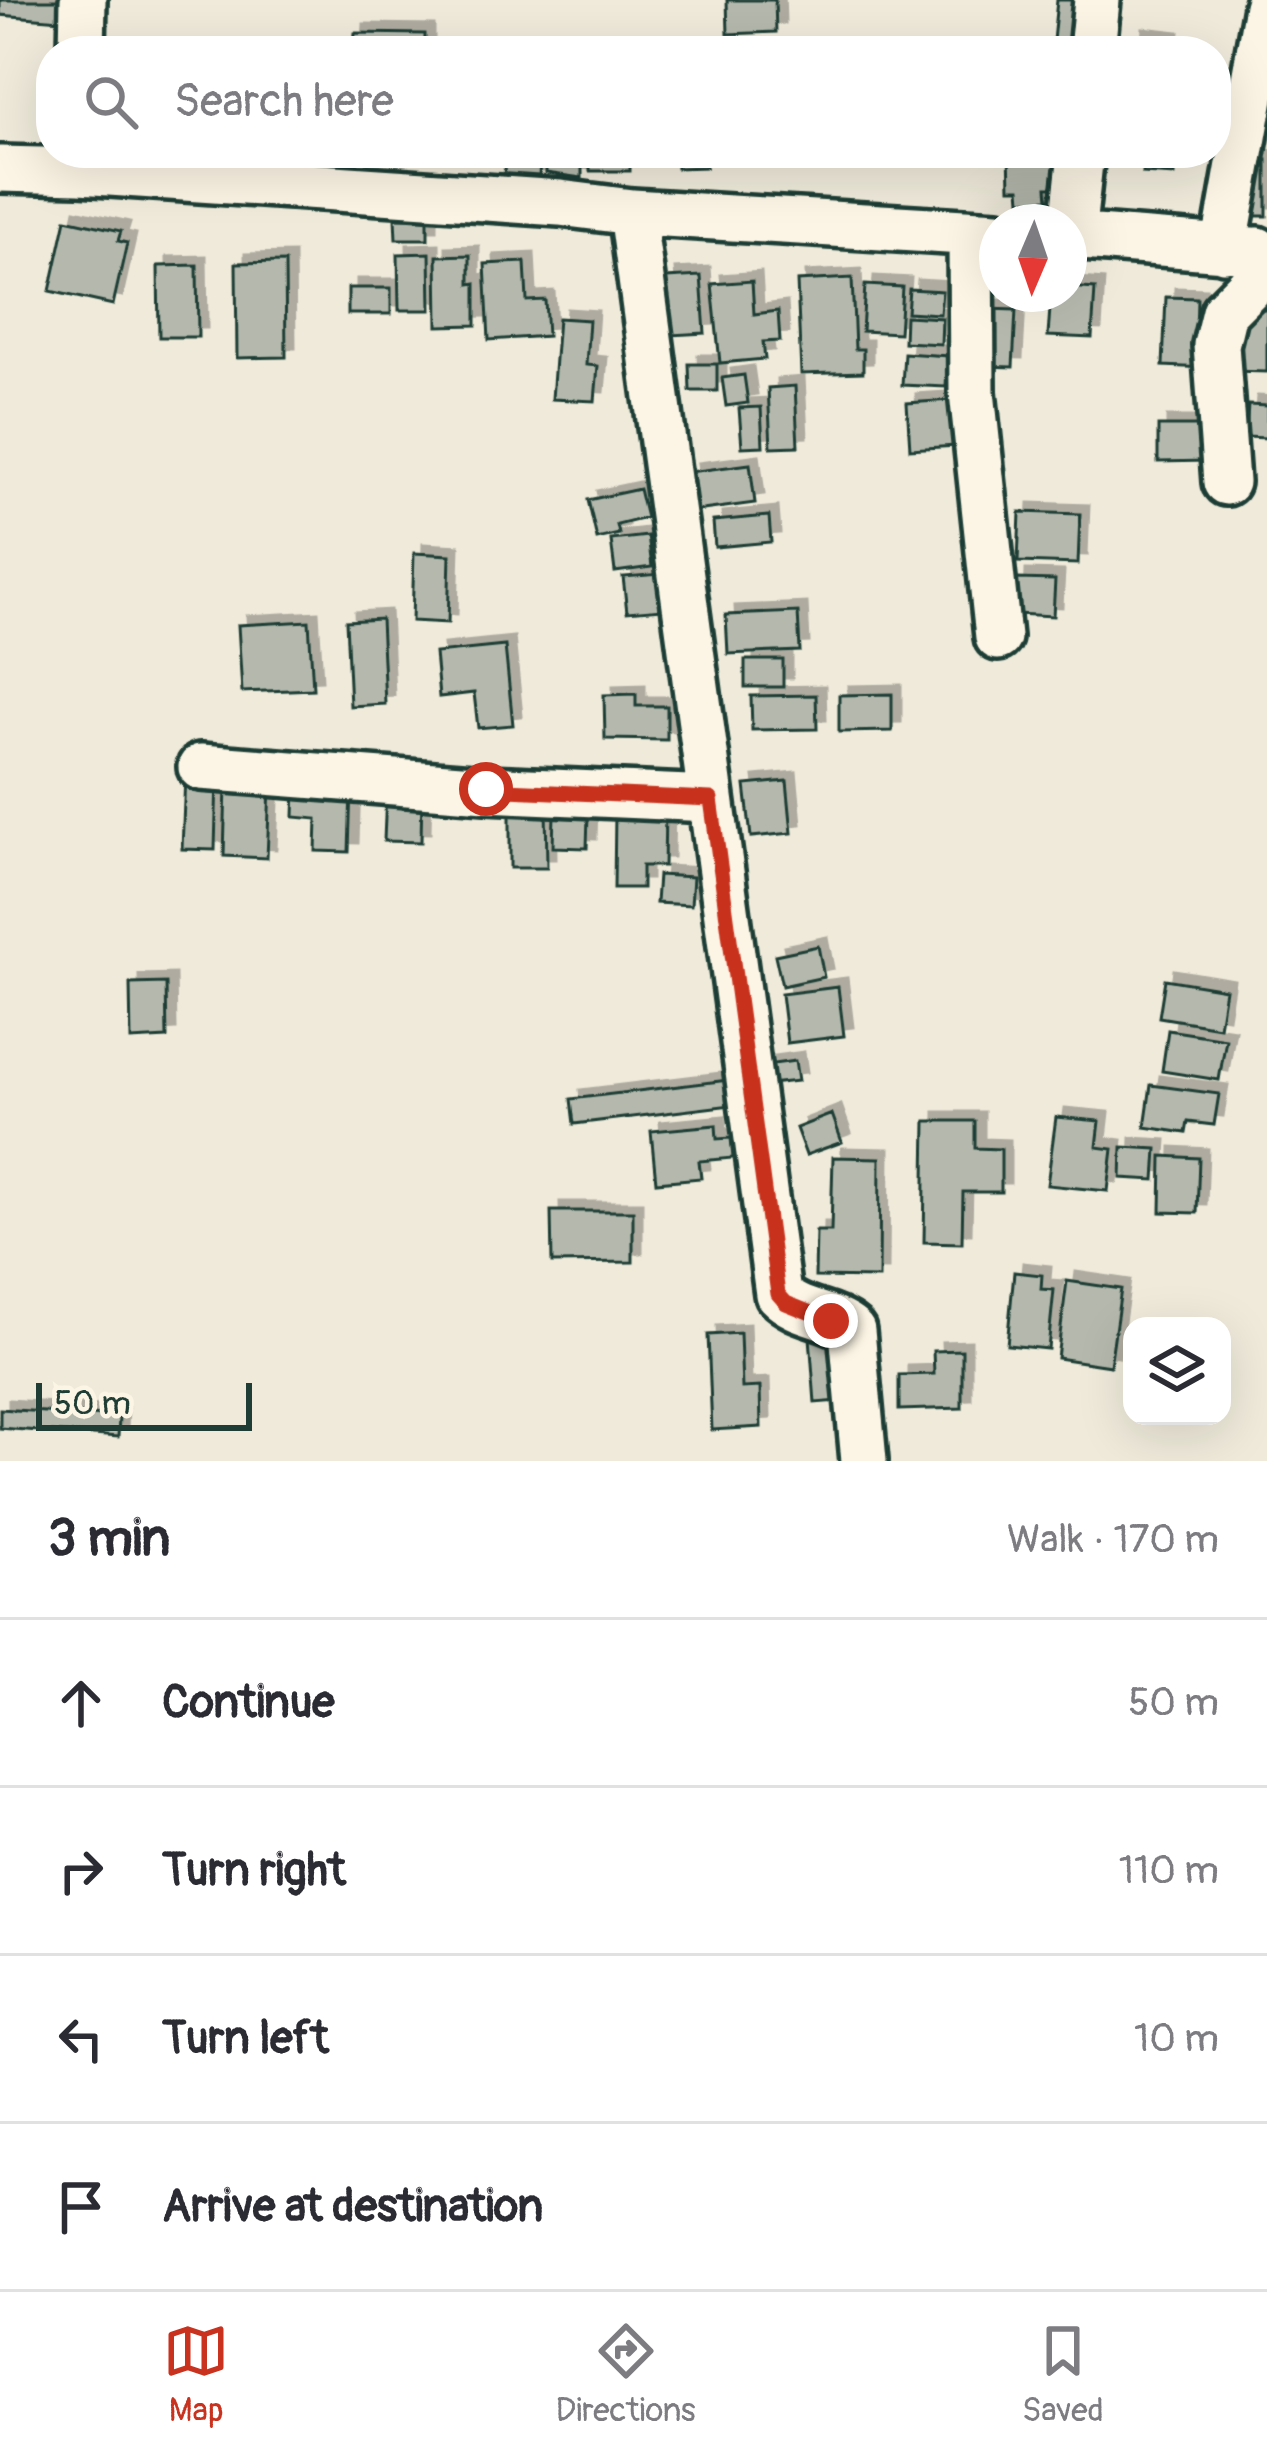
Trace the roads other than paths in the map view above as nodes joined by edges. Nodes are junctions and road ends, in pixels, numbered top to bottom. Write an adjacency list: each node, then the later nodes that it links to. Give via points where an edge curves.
1 (83, 0): 4 (street)
2 (1097, 0): 5 (street)
3 (1267, 7): 14 (street)
4 (82, 36)
5 (1093, 36)
6 (36, 166): 9 (street)
7 (150, 168): 11 (street)
8 (1079, 168): 10 (street)
9 (0, 169)
10 (1074, 204)
11 (632, 212): 12 (street); 19 (street)
12 (979, 233)
13 (1087, 237): 14 (street)
14 (1249, 250): 16 (street, via 1254,282 1224,312 1216,345)
15 (979, 299): 17 (street, via 972,392)
16 (1226, 482)
17 (998, 637)
18 (201, 766): 19 (street)
19 (711, 799): 20 (street, via 778,1294 852,1331)
20 (864, 1461)

